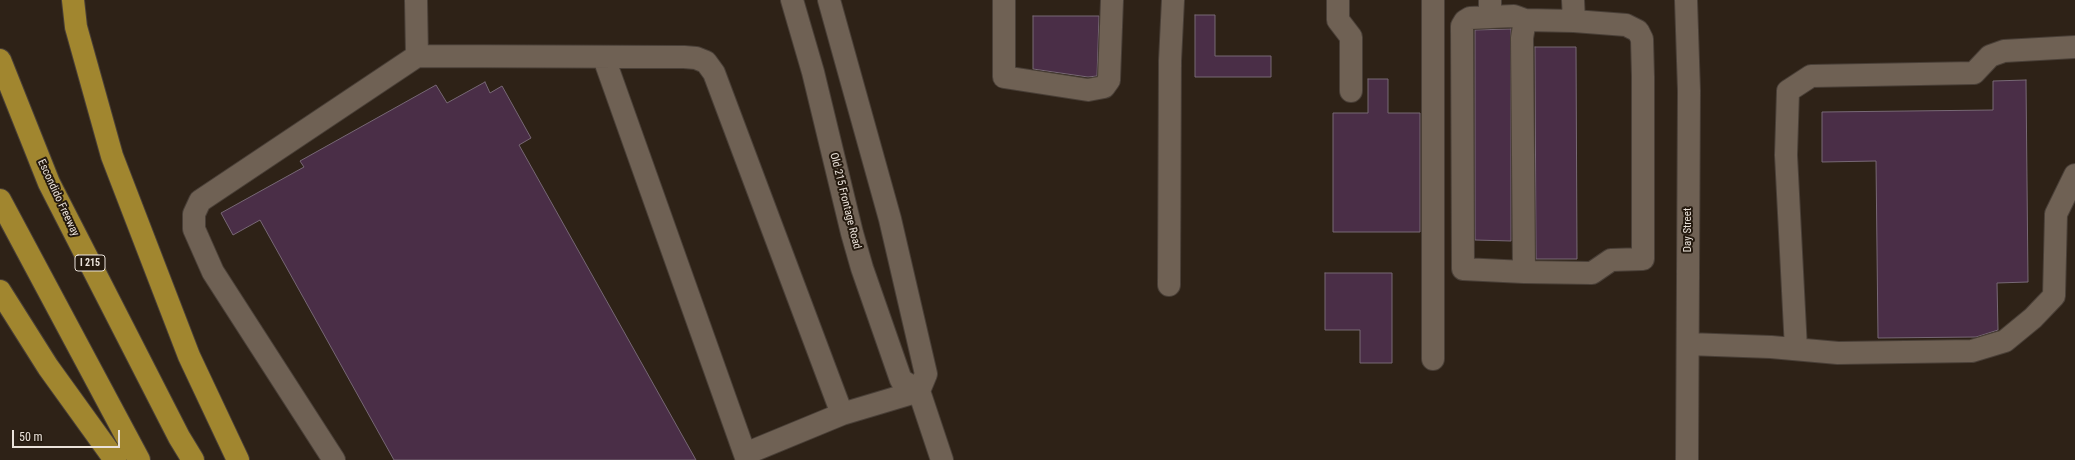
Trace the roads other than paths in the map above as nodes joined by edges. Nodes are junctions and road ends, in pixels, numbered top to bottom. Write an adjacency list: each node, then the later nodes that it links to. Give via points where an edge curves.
1 (73, 0): 33 (highway, via 76,27 112,156 189,356)
2 (416, 0): 15 (street)
3 (792, 0): 27 (street, Old 215 Frontage Road, via 813,72 862,268 901,380)
4 (829, 0): 27 (street, via 890,219 926,374)
5 (1004, 0): 6 (street, via 1004,77 1088,90 1104,87 1109,80)
6 (1112, 0)
7 (1173, 0): 22 (street, via 1170,61)
8 (1338, 0): 18 (street, via 1338,20 1351,37)
9 (1433, 0): 26 (street)
10 (1686, 0): 24 (street, Day Street, via 1689,91)
11 (1490, 9): 13 (street); 21 (street, via 1470,18 1462,26 1464,269)
12 (1573, 11): 13 (street); 21 (street, via 1626,25 1638,31 1642,39 1643,259 1612,260 1592,273)
13 (1525, 20): 21 (street, via 1522,38)
14 (2075, 47): 25 (street, via 2004,51 1990,56 1974,73 1811,76 1788,91 1786,155)
15 (417, 56): 16 (street); 34 (street, via 200,202 194,214 194,229 213,272)
16 (604, 58): 28 (street, via 696,58 706,62 714,73); 29 (street)
17 (0, 60): 32 (highway, Escondido Freeway / I 215, via 49,183)
18 (1351, 91)
19 (2075, 175): 25 (street, via 2056,214 2054,296 2033,318 2005,340 1972,351 1838,353)
20 (0, 200): 31 (highway)
21 (1524, 272)
22 (1169, 285)
23 (0, 291): 30 (highway, via 48,367)
24 (1688, 344): 25 (street); 36 (street, Day Street)
25 (1796, 349)
26 (1433, 359)
27 (919, 391): 28 (street); 35 (street)
28 (842, 414): 29 (street)
29 (746, 457)
30 (115, 460)
31 (139, 460)
32 (193, 460)
33 (238, 460)
34 (334, 460)
35 (942, 460)
36 (1687, 460)

